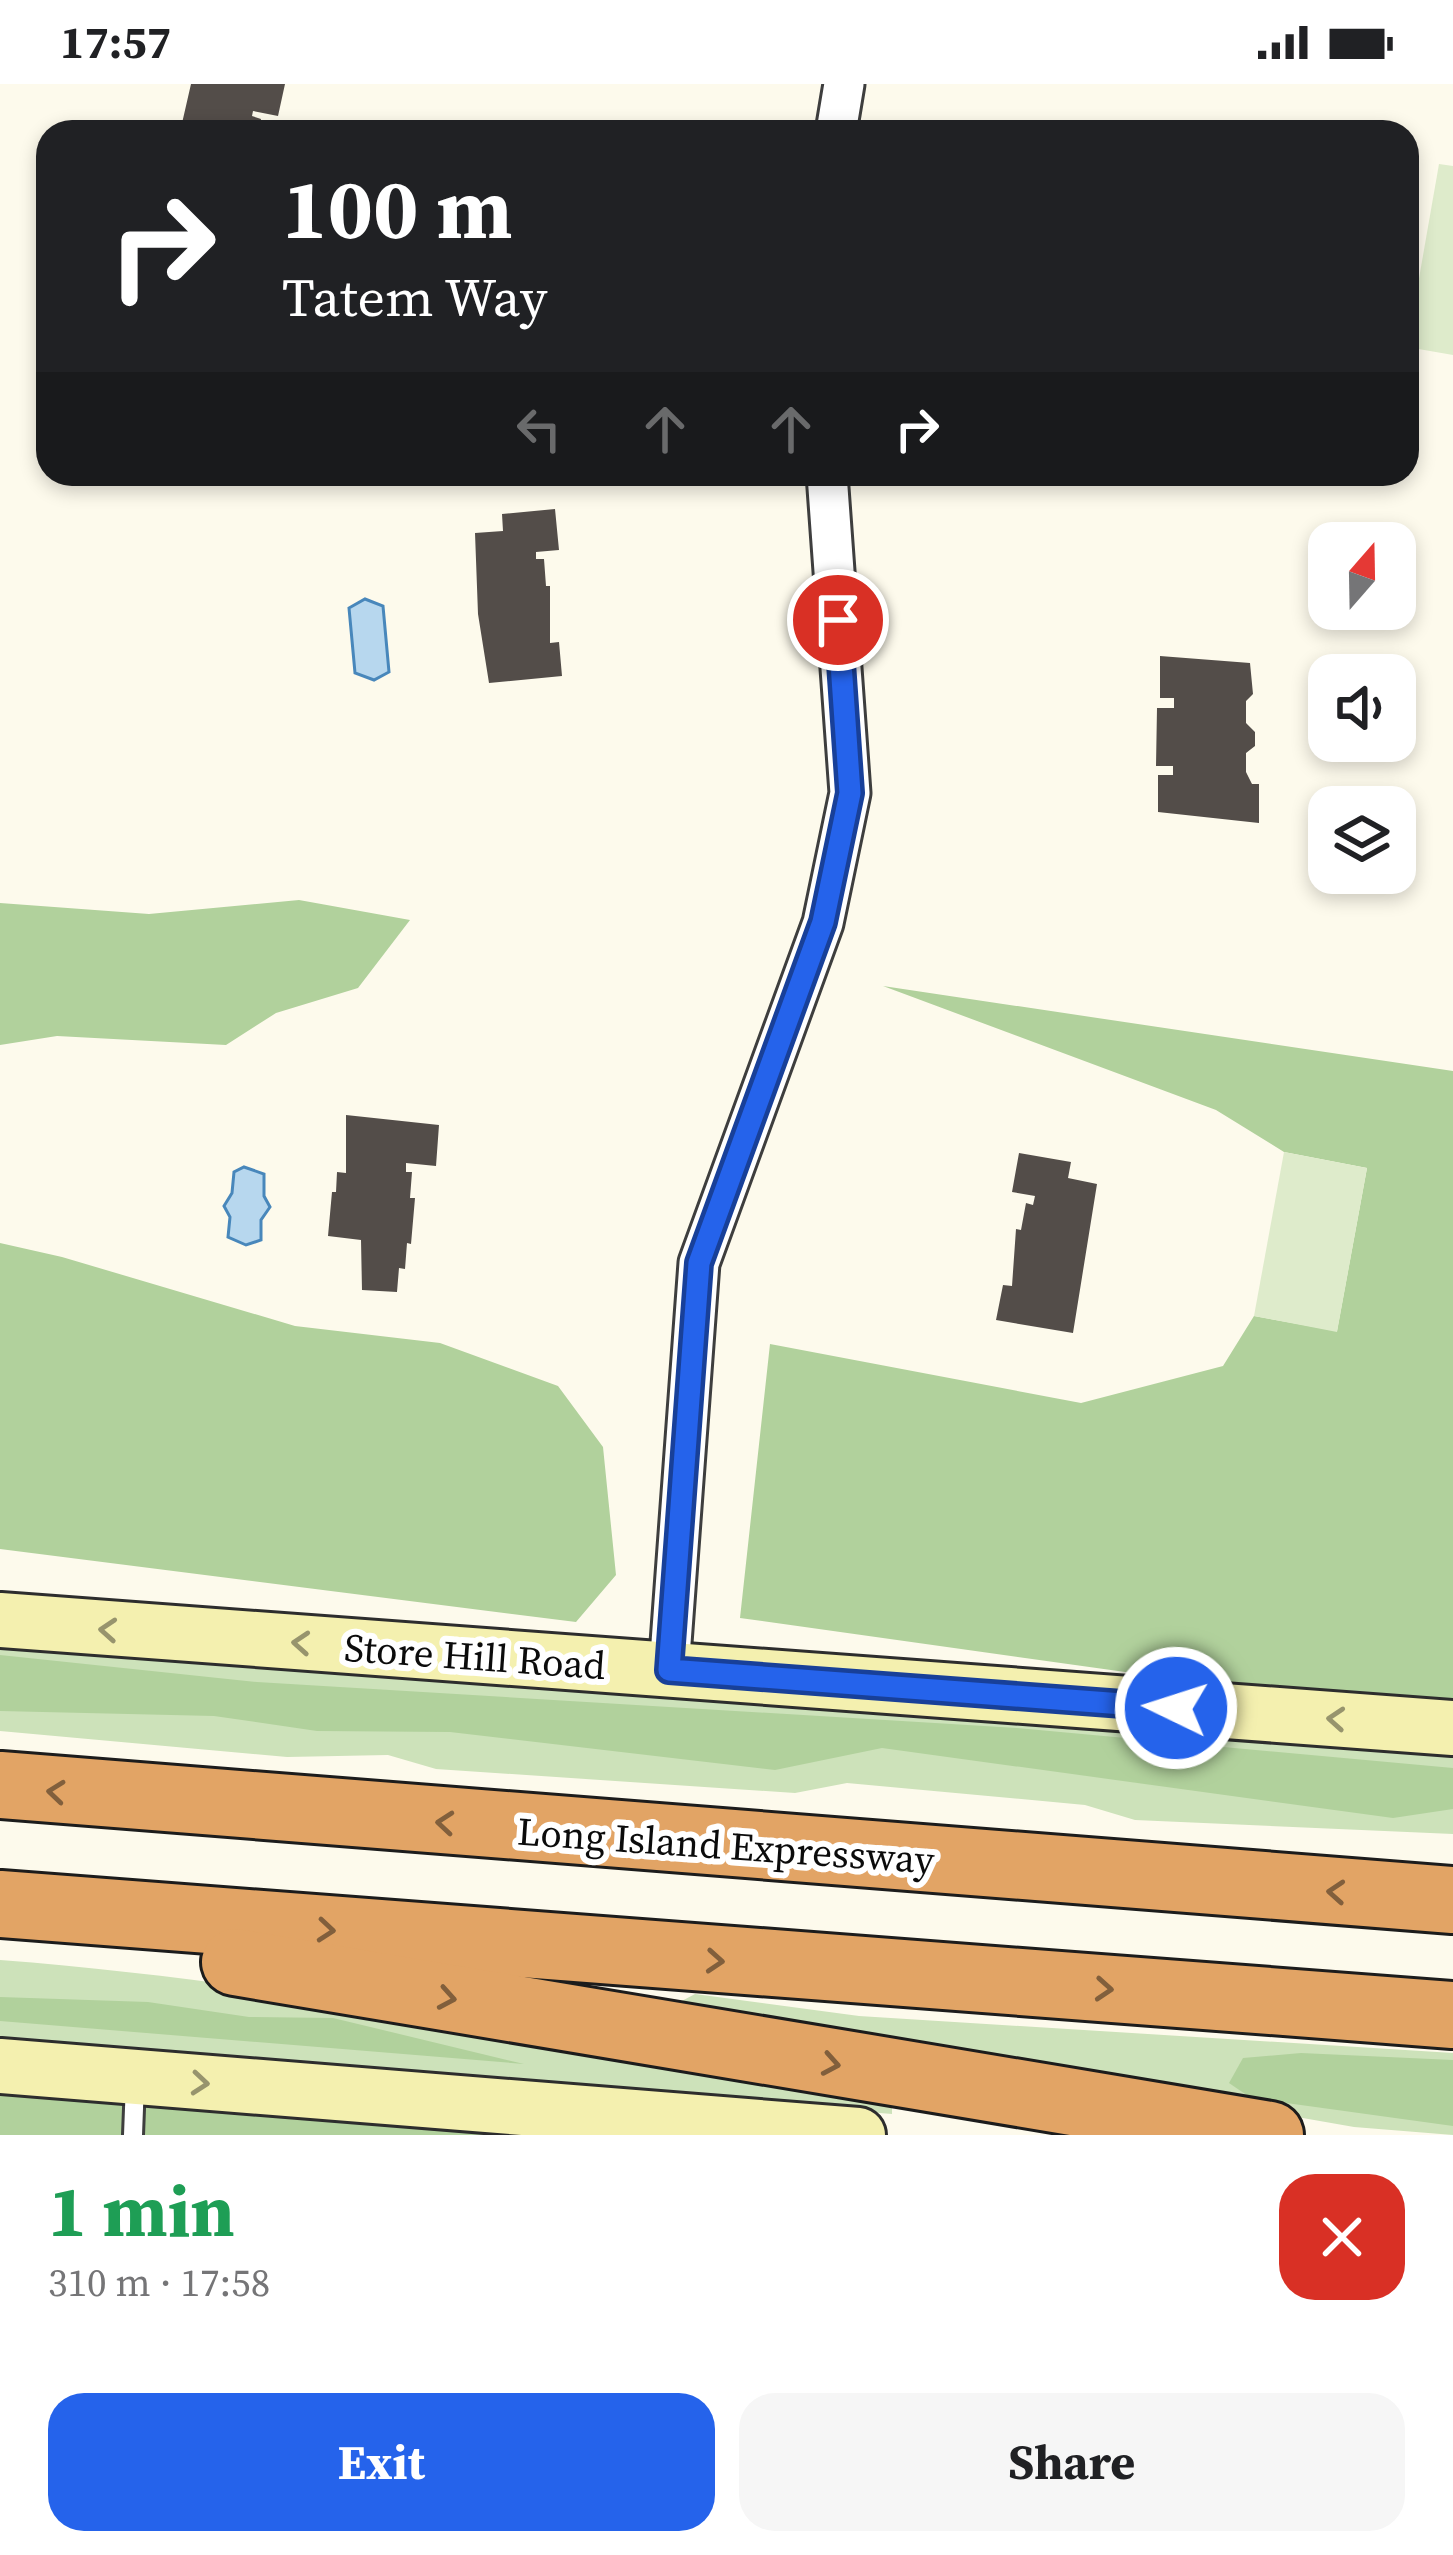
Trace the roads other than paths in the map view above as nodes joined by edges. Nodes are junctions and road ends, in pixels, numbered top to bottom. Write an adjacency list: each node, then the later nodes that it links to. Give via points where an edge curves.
1 (844, 84): 2 (street)
2 (838, 120)
3 (828, 486): 5 (street, via 850,793 823,922 699,1263)
4 (0, 1620): 5 (main road, Store Hill Road, one-way to 4)
5 (669, 1670): 6 (main road, Store Hill Road, one-way to 5)
6 (1453, 1728)
7 (0, 1786): 8 (highway, Long Island Expressway, one-way to 7)
8 (1453, 1900)
9 (0, 1904): 11 (highway, one-way to 11)
10 (0, 1925): 16 (highway, one-way to 16)
11 (1453, 2015)
12 (0, 2066): 13 (main road)
13 (136, 2078): 14 (lane); 15 (main road, one-way to 15)
14 (133, 2135)
15 (858, 2135)
16 (1270, 2135)

